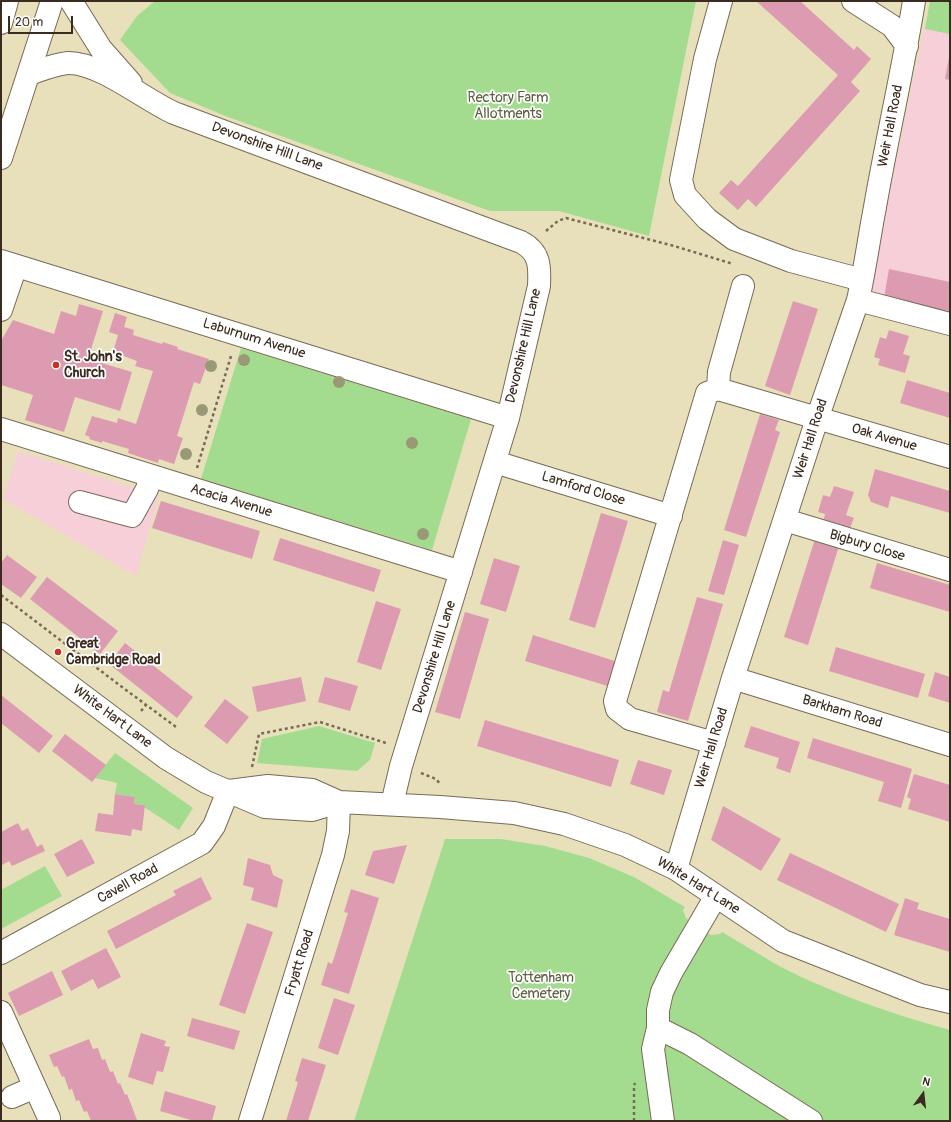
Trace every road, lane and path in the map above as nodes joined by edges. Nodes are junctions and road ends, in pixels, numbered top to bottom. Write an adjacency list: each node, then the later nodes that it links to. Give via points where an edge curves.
1 (8, 1): 7 (main road)
2 (52, 1): 9 (main road)
3 (71, 1): 10 (main road, Devonshire Hill Lane, via 101,49)
4 (721, 1): 16 (main road, via 705,59 681,180 685,194 707,219 734,239)
5 (853, 1): 8 (main road, via 892,26)
6 (914, 1): 8 (main road, Weir Hall Road)
7 (1, 23)
8 (907, 46): 16 (main road, Weir Hall Road)
9 (29, 74): 10 (main road, Devonshire Hill Lane, via 68,63 81,65 93,68); 11 (main road)
10 (138, 92): 21 (main road, Devonshire Hill Lane, via 174,113 529,246 539,264 539,286)
11 (1, 158)
12 (546, 231): 14 (path, via 566,218)
13 (8, 263): 17 (main road); 21 (main road, Laburnum Avenue)
14 (734, 264)
15 (742, 286): 20 (main road)
16 (860, 290): 18 (main road); 22 (main road, Weir Hall Road)
17 (1, 310)
18 (950, 324)
19 (232, 354): 26 (path)
20 (712, 391): 22 (main road, Oak Avenue); 29 (main road)
21 (508, 418): 25 (main road, Devonshire Hill Lane)
22 (818, 418): 24 (main road, Oak Avenue); 30 (main road, Weir Hall Road)
23 (1, 429): 27 (main road, Acacia Avenue)
24 (950, 457)
25 (495, 462): 29 (main road, Lamford Close); 32 (main road, Devonshire Hill Lane)
26 (196, 470)
27 (151, 476): 28 (main road, via 132,516); 32 (main road, Acacia Avenue)
28 (80, 502)
29 (671, 516): 40 (main road, via 615,701 617,709 630,719)
30 (785, 520): 31 (main road, Bigbury Close); 35 (main road, Weir Hall Road)
31 (950, 570)
32 (461, 572): 45 (main road, Devonshire Hill Lane, via 401,766)
33 (1, 595): 36 (path)
34 (1, 634): 43 (main road, White Hart Lane, via 166,758 206,782)
35 (733, 678): 40 (main road, Weir Hall Road); 41 (main road, Barkham Road)
36 (146, 705): 37 (path); 38 (path)
37 (141, 711)
38 (176, 727)
39 (386, 743): 42 (path, via 320,722 259,734)
40 (714, 743): 46 (main road, Weir Hall Road)
41 (950, 745)
42 (252, 767)
43 (228, 791): 44 (main road, White Hart Lane, via 268,786 312,790); 48 (main road, Cavell Road, via 214,826 202,843)
44 (340, 802): 45 (main road, White Hart Lane); 55 (main road, Fryatt Road, via 333,855)
45 (392, 804): 46 (main road, White Hart Lane, via 514,813 564,824 625,845)
46 (676, 869): 47 (main road, White Hart Lane)
47 (716, 896): 49 (main road, White Hart Lane, via 783,941 920,995); 51 (main road, via 662,992)
48 (1, 953)
49 (950, 1002)
50 (1, 1012): 52 (main road)
51 (658, 1028): 56 (main road, via 653,1049); 57 (main road, via 690,1044)
52 (35, 1087): 53 (main road); 54 (main road)
53 (12, 1097)
54 (49, 1118)
55 (250, 1121)
56 (664, 1121)
57 (811, 1121)

